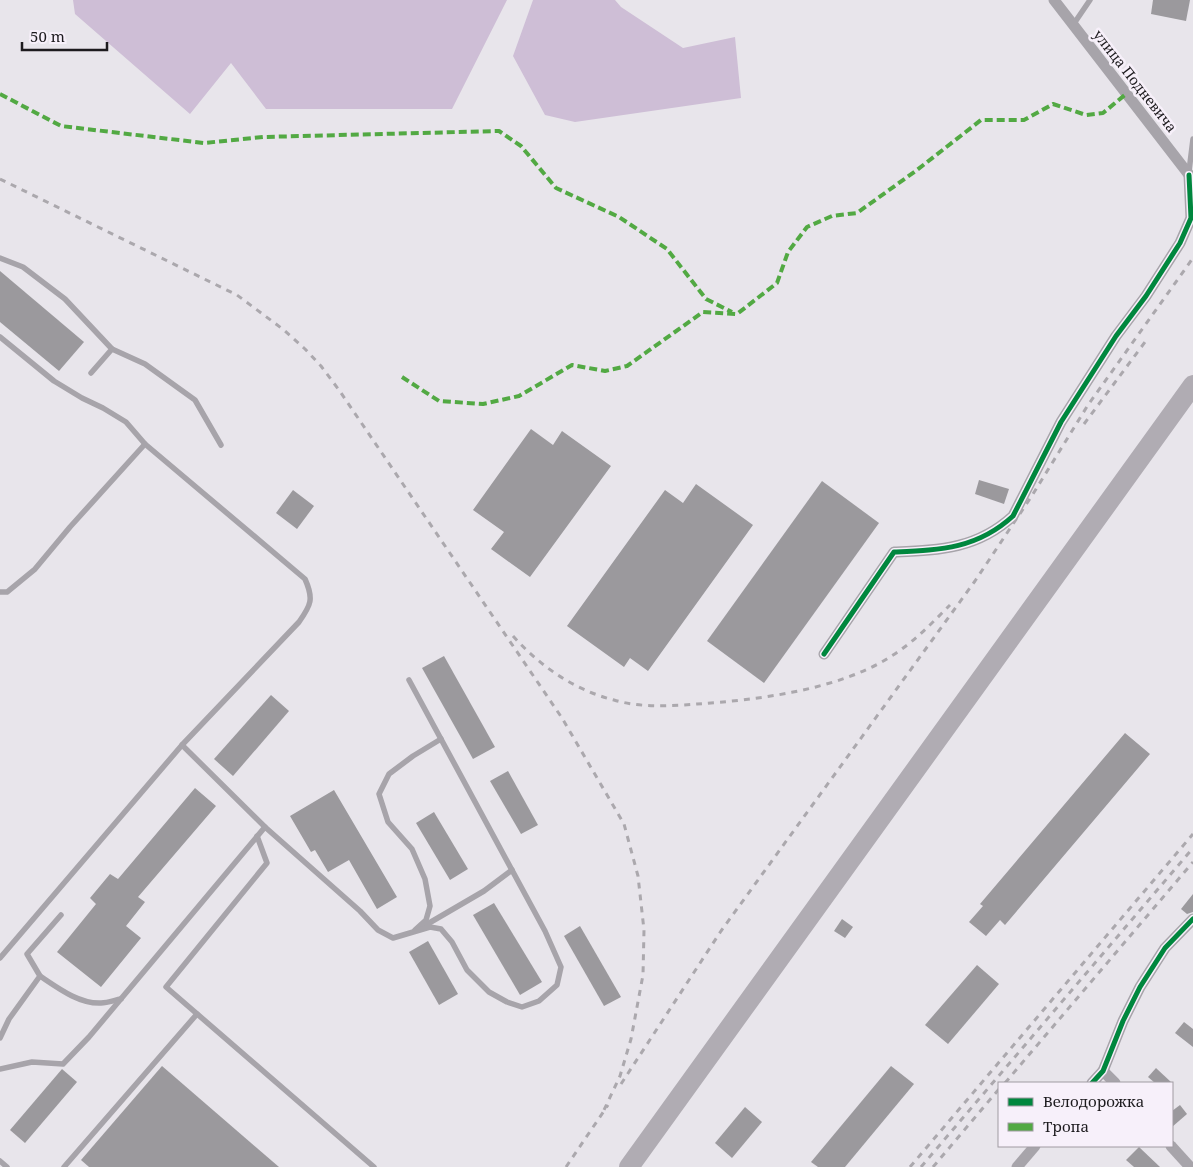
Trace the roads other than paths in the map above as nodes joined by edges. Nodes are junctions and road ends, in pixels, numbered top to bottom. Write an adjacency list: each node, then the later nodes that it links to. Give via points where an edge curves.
1 (1054, 0): 3 (street, улица Подневича)
2 (1090, 0): 3 (lane)
3 (1073, 25): 5 (street, улица Подневича)
4 (1193, 139): 5 (lane)
5 (1191, 178): 14 (street, via 1191,218 1180,243 1061,422 1013,516 974,542 894,552)
6 (0, 258): 8 (lane, via 22,267 64,299)
7 (0, 337): 11 (lane, via 54,381 126,422)
8 (112, 349): 9 (lane); 12 (lane, via 144,364 195,400)
9 (91, 372)
10 (1193, 385): 39 (highway)
11 (145, 444): 13 (lane, via 35,569 7,592); 17 (lane, via 305,579 311,592 307,609 299,622)
12 (221, 446)
13 (0, 592)
14 (824, 654)
15 (409, 680): 16 (lane)
16 (441, 739): 20 (lane); 23 (lane, via 389,774 379,794 388,822 412,849 425,879 430,906 426,920)
17 (182, 745): 18 (lane); 24 (lane)
18 (265, 827): 19 (lane); 23 (lane, via 378,930 393,938)
19 (257, 836): 26 (lane); 27 (lane, via 267,864 166,987)
20 (512, 870): 23 (lane, via 484,892); 23 (lane, via 561,968 557,985 539,1001 522,1007 489,992 467,970 441,929 430,927)
21 (61, 915): 25 (lane, via 27,954)
22 (1193, 919): 30 (street, via 1165,948 1140,987)
23 (412, 932)
24 (0, 958)
25 (40, 976): 26 (lane, via 82,1000 102,1003); 28 (lane)
26 (121, 998): 29 (lane, via 63,1064 32,1062)
27 (197, 1014): 37 (lane); 38 (lane)
28 (0, 1038)
29 (0, 1069)
30 (1103, 1071): 31 (street); 32 (street)
31 (1093, 1082)
32 (1114, 1082)
33 (1034, 1147): 40 (street)
34 (1172, 1147): 41 (street)
35 (0, 1161): 36 (lane)
36 (7, 1167)
37 (64, 1167)
38 (374, 1167)
39 (628, 1167)
40 (1018, 1167)
41 (1190, 1167)

